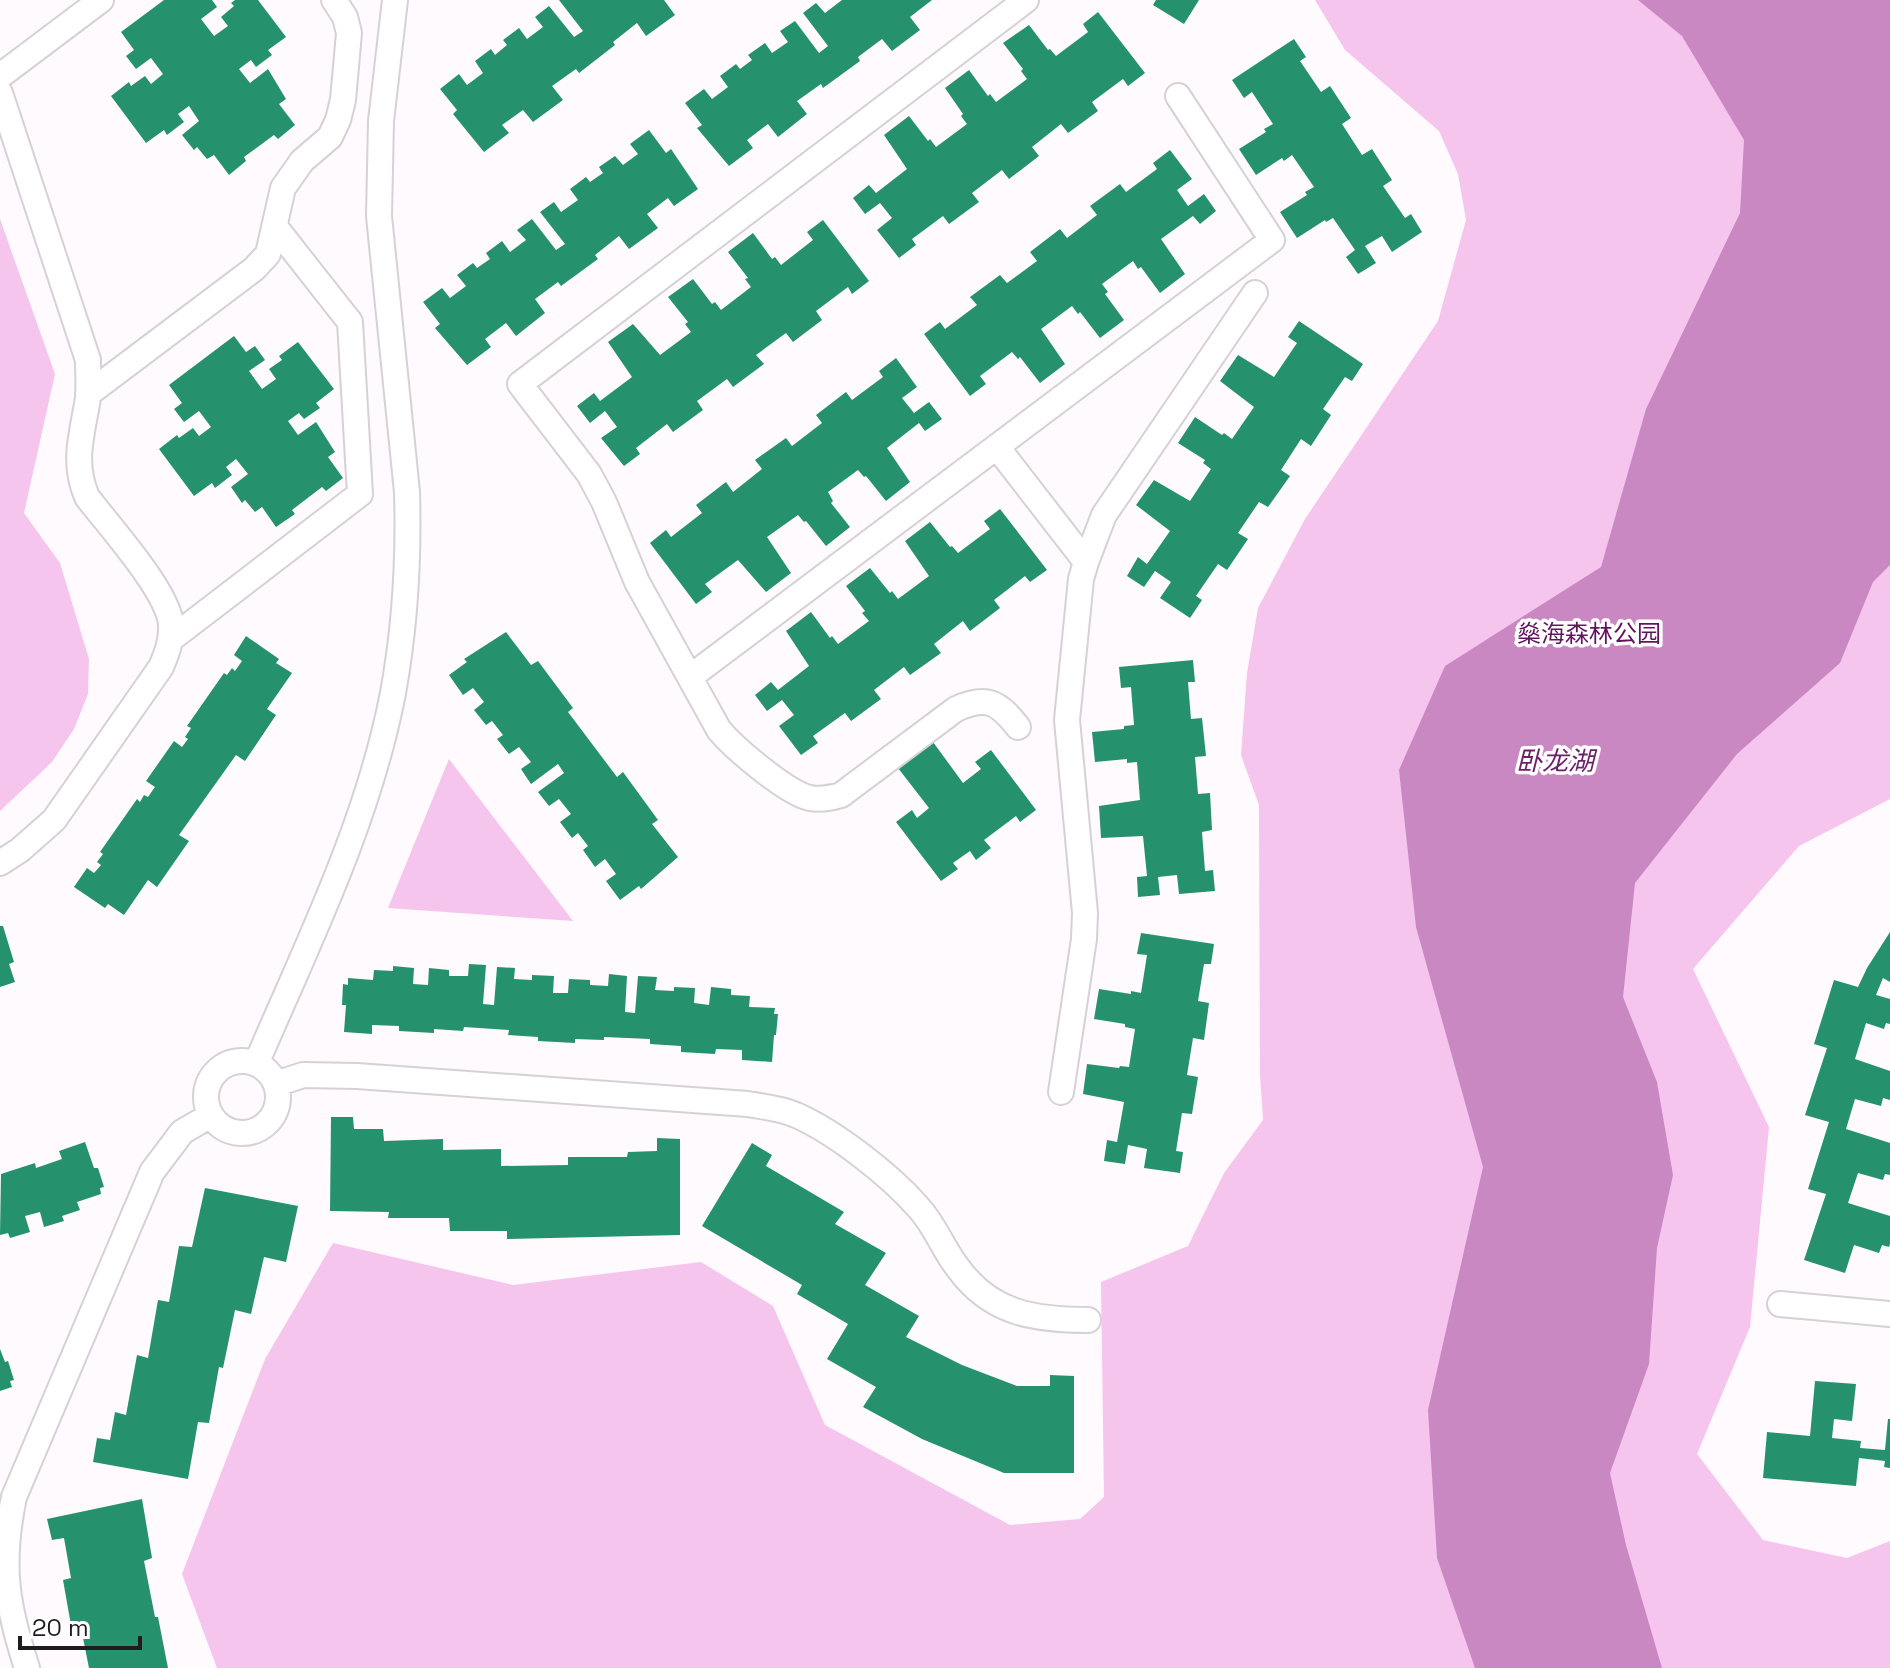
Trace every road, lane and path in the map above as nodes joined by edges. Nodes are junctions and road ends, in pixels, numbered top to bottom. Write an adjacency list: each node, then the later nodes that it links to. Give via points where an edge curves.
1 (101, 0): 5 (lane)
2 (334, 0): 8 (lane, via 349,33 338,120 330,137 302,161 283,188)
3 (395, 0): 17 (lane, via 381,121 379,216 407,492 400,647 393,694 349,846)
4 (1026, 0): 14 (lane, via 520,384 589,474 637,582)
5 (0, 76)
6 (0, 93): 10 (lane, via 83,342)
7 (1178, 96): 11 (lane, via 1272,240)
8 (276, 228): 10 (lane, via 268,254 254,269); 13 (lane, via 350,322 360,494)
9 (1255, 293): 12 (lane, via 1104,515)
10 (88, 394): 13 (lane, via 77,458 80,480 87,497 159,593 171,622)
11 (997, 447): 12 (lane); 14 (lane)
12 (1086, 562): 19 (lane, via 1067,720 1084,939)
13 (171, 639): 16 (lane, via 161,667 54,820)
14 (690, 677): 15 (lane, via 729,742 795,792 811,798 826,799 855,787 972,702 1003,708)
15 (1018, 727)
16 (0, 863)
17 (256, 1064): 18 (lane); 20 (lane, via 238,1061 217,1071 207,1092)
18 (276, 1084): 20 (lane, via 271,1118 252,1131 229,1130); 23 (lane, via 303,1075 357,1076 779,1109 833,1136 917,1205 956,1267 986,1297 1030,1317)
19 (1061, 1092)
20 (211, 1115): 24 (lane, via 182,1132 152,1172 14,1497 3,1570)
21 (1780, 1304): 22 (lane)
22 (1890, 1314)
23 (1088, 1320)
24 (27, 1668)

